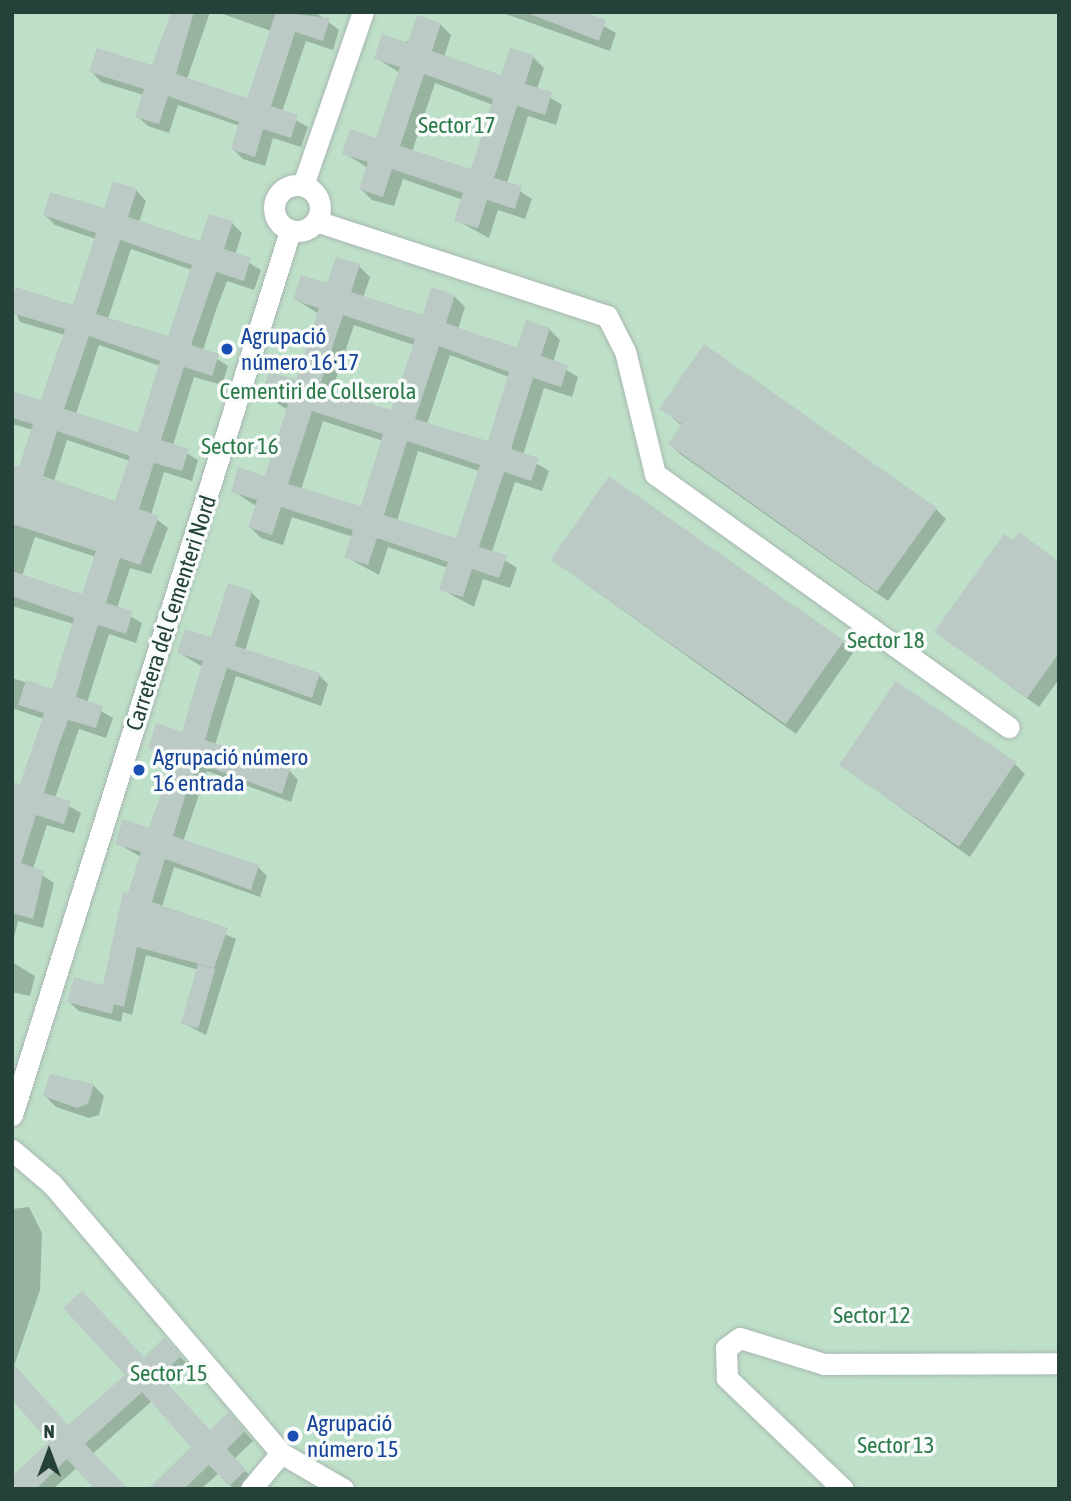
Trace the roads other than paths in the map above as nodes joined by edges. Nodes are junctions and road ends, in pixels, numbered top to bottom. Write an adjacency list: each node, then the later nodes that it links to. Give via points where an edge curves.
1 (363, 12): 2 (street)
2 (303, 185): 3 (street, via 321,207); 4 (street, via 285,187 274,201 276,219)
3 (316, 221): 4 (street); 5 (street, via 607,316 625,351 655,474)
4 (290, 230): 6 (street, Carretera del Cementeri Nord)
5 (1009, 727)
6 (12, 1115)
7 (12, 1150): 9 (street, via 52,1184)
8 (1059, 1363): 12 (street, via 824,1364 740,1338 726,1348 727,1378)
9 (281, 1453): 10 (street); 11 (street)
10 (251, 1489)
11 (342, 1489)
12 (843, 1489)

